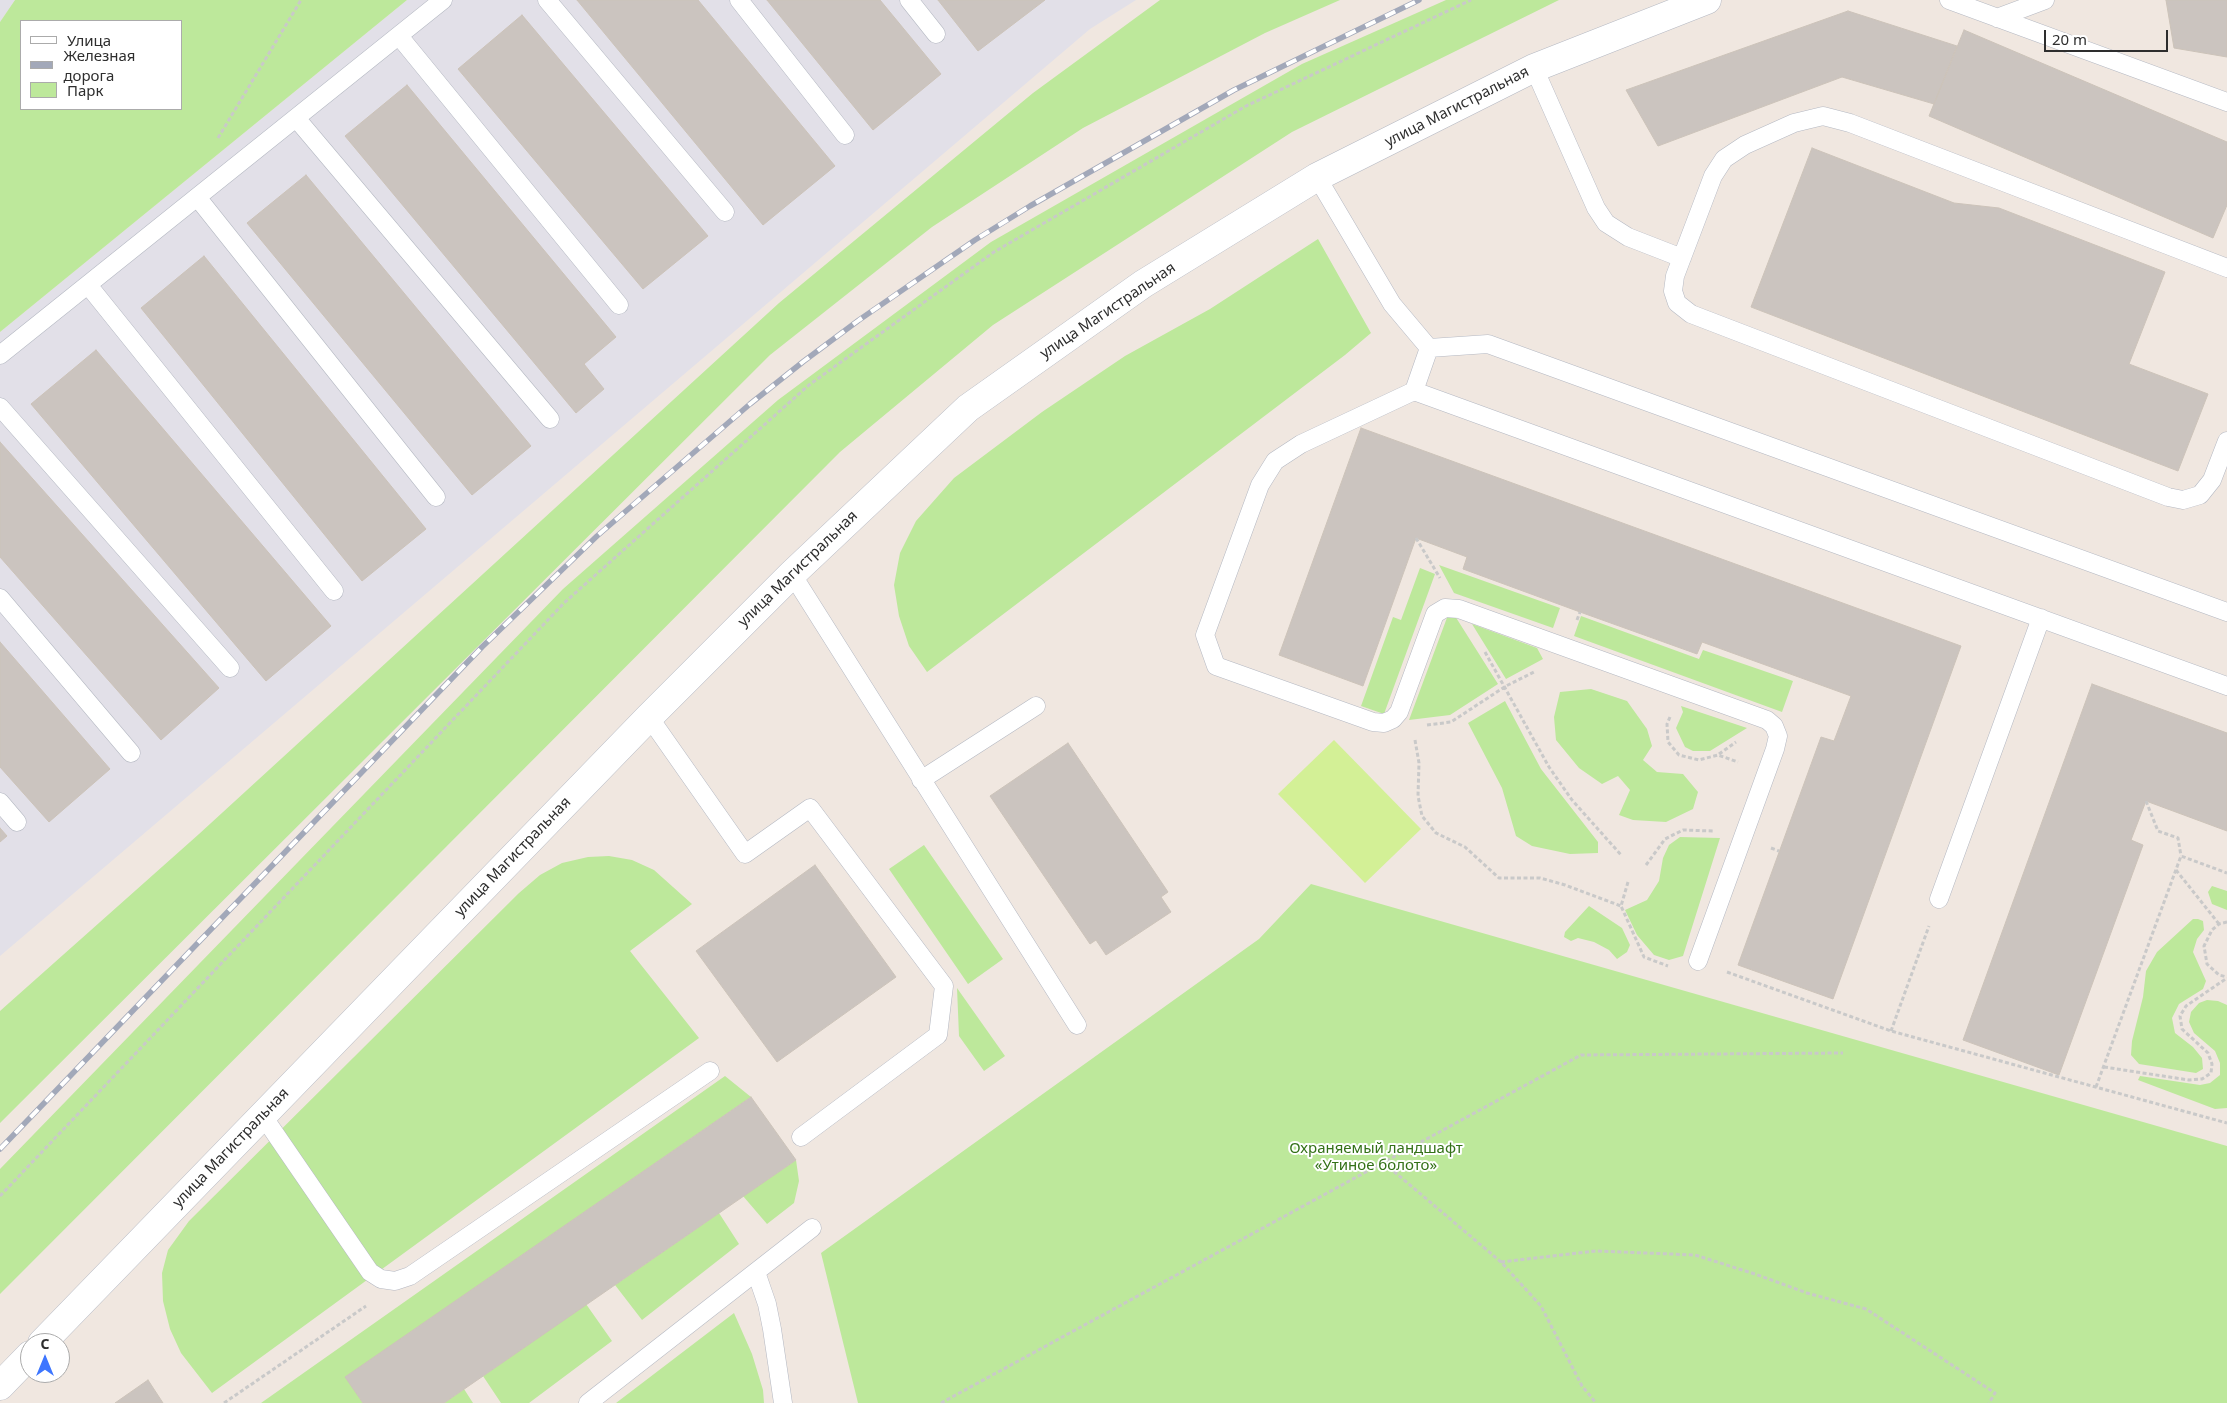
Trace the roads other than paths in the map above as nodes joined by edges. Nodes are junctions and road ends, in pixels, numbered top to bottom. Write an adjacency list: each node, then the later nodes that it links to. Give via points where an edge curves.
1 (443, 0): 10 (lane)
2 (547, 0): 17 (lane)
3 (739, 0): 14 (lane)
4 (909, 0): 9 (lane)
5 (1707, 0): 11 (main road, улица Магистральная)
6 (1949, 0): 8 (lane)
7 (2045, 0): 8 (lane)
8 (1997, 18): 12 (lane)
9 (936, 34)
10 (399, 36): 13 (lane); 21 (lane)
11 (1534, 68): 15 (main road, улица Магистральная); 18 (lane, via 1596,208 1606,223 1628,237)
12 (2227, 102)
13 (296, 118): 16 (lane); 26 (lane)
14 (845, 135)
15 (1317, 177): 22 (lane, via 1392,304); 29 (main road, улица Магистральная, via 1144,284 968,408)
16 (197, 197): 20 (lane); 28 (lane)
17 (726, 212)
18 (1682, 258): 19 (lane, via 1713,176 1724,159 1745,145 1794,123 1823,116 1850,123); 27 (lane, via 1673,291 1677,303 1691,314 2168,498 2183,500 2200,495 2212,480)
19 (2227, 268)
20 (88, 284): 23 (lane); 30 (lane)
21 (619, 304)
22 (1429, 348): 24 (lane); 32 (lane, via 1488,344)
23 (0, 355)
24 (1414, 391): 33 (lane); 43 (lane, via 1300,444 1275,461 1260,485 1206,635 1216,666 1373,722 1384,723 1393,720 1398,712 1435,614 1445,608 1459,609 1767,720 1778,736)
25 (0, 407): 34 (lane)
26 (550, 419)
27 (2227, 441)
28 (436, 497)
29 (792, 574): 37 (main road, улица Магистральная); 39 (lane)
30 (334, 591)
31 (0, 598): 38 (lane)
32 (2227, 612)
33 (2041, 618): 35 (lane); 42 (lane)
34 (230, 668)
35 (2227, 686)
36 (1036, 706): 39 (lane)
37 (649, 717): 46 (main road, улица Магистральная); 47 (lane, via 745,854 810,808 944,986 938,1036)
38 (131, 753)
39 (922, 780): 44 (lane)
40 (0, 802): 41 (lane)
41 (17, 822)
42 (1939, 899)
43 (1698, 962)
44 (1077, 1025)
45 (710, 1071): 46 (lane, via 410,1276 395,1281 380,1279 370,1272)
46 (263, 1116): 50 (main road, улица Магистральная)
47 (801, 1137)
48 (812, 1228): 49 (lane)
49 (756, 1272): 53 (lane); 54 (lane, via 772,1329)
50 (52, 1333)
51 (20, 1365): 52 (main road)
52 (0, 1386)
53 (588, 1403)
54 (782, 1403)

